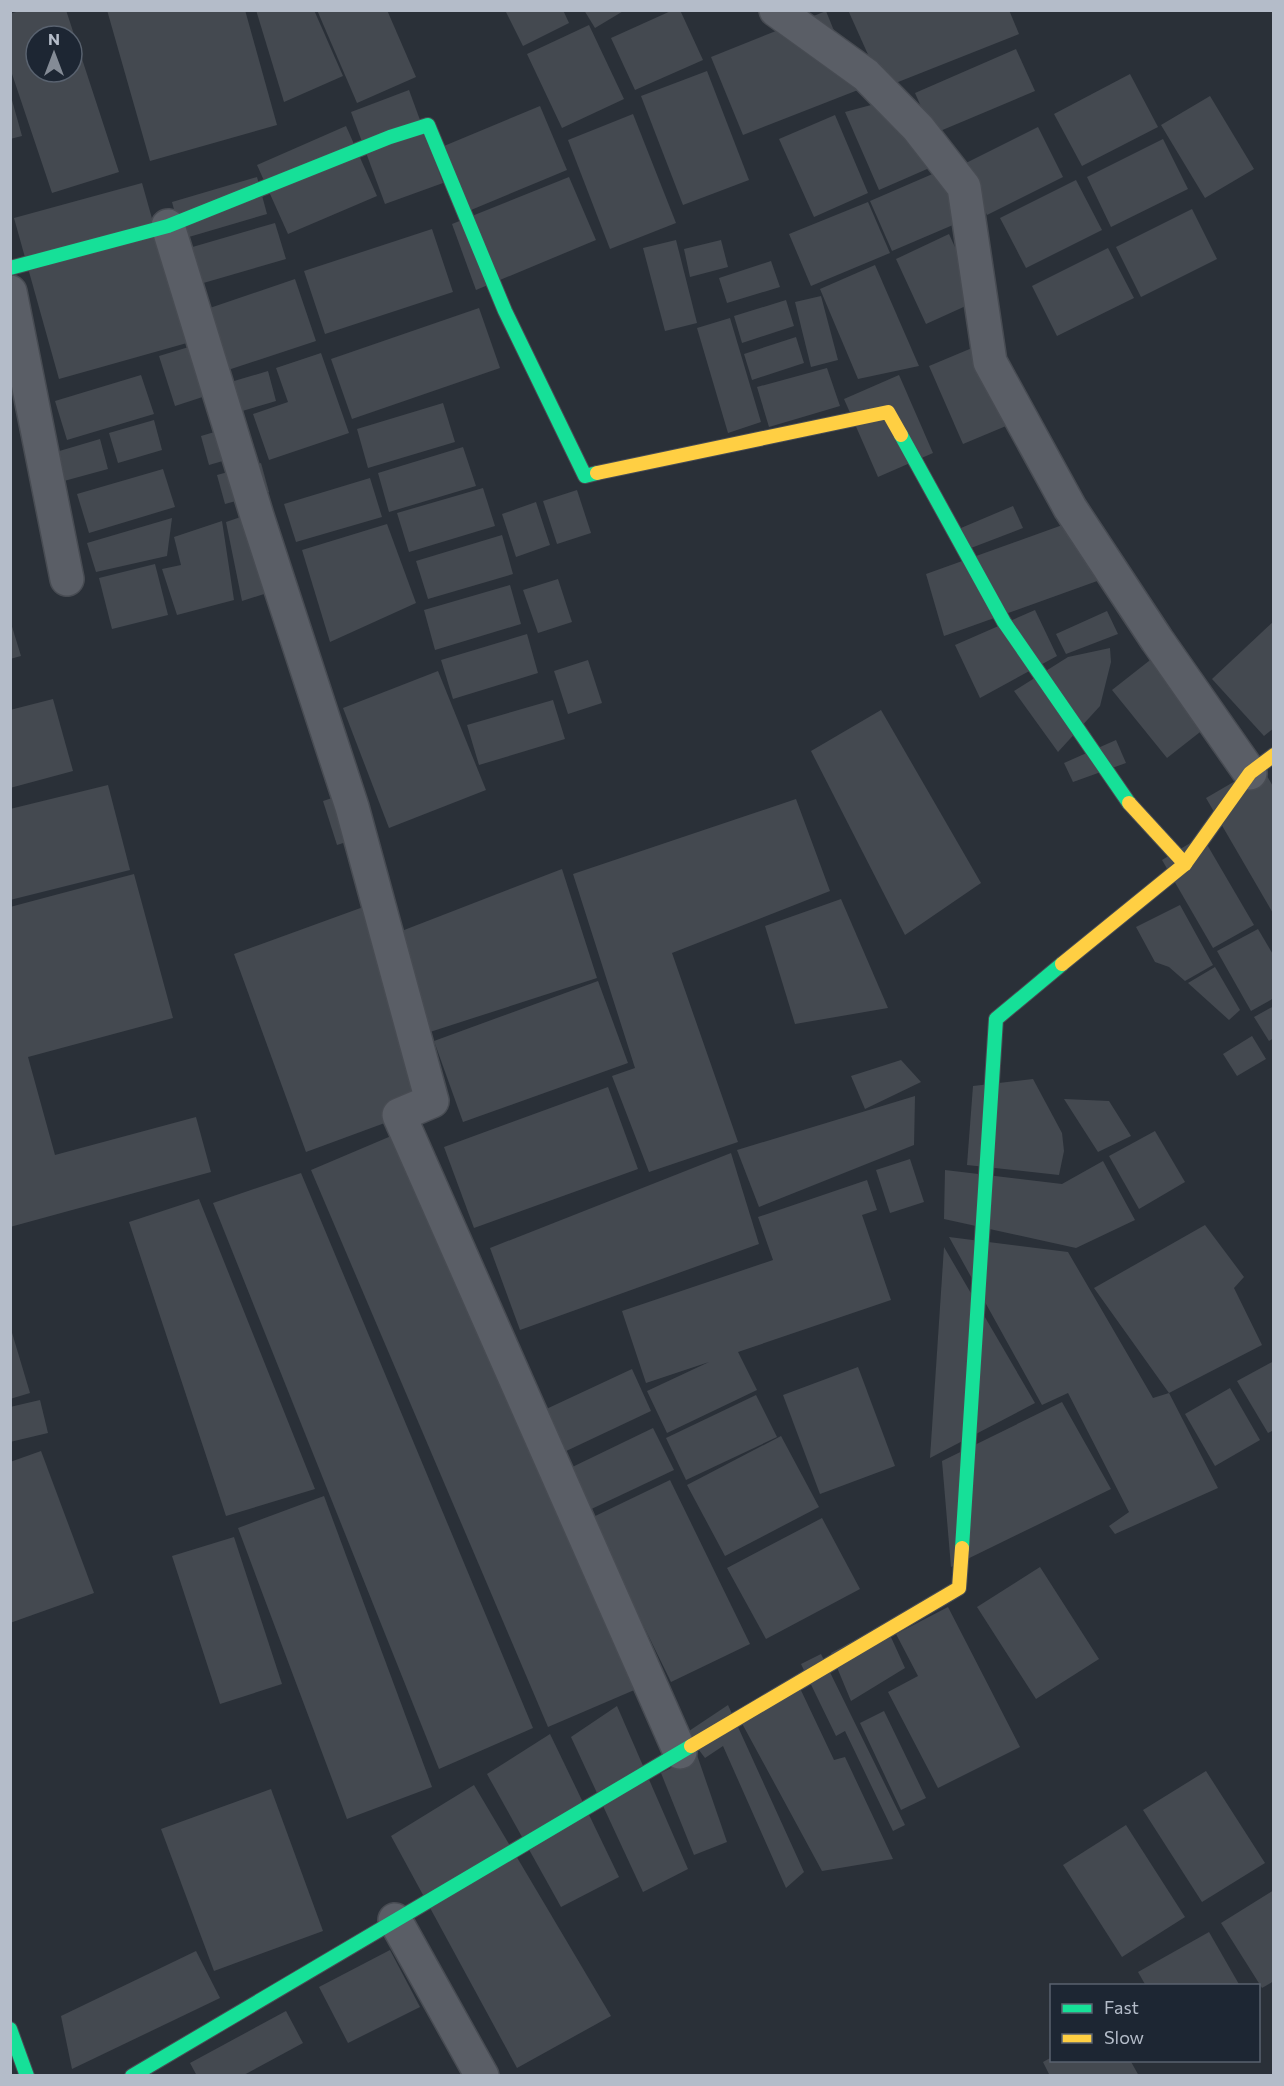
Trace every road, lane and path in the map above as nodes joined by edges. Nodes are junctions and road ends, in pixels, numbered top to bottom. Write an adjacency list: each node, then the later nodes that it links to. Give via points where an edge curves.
1 (776, 10): 6 (street, via 866,75 918,128 964,187 990,362 1070,508 1157,640)
2 (168, 226): 3 (main road); 7 (main road, via 428,125 504,310 585,476 888,412 1004,622 1134,811); 8 (street, via 352,807 432,1101 399,1115)
3 (10, 268)
4 (10, 292): 5 (street)
5 (67, 579)
6 (1262, 764): 7 (main road)
7 (1185, 864): 8 (main road, via 996,1019 958,1588)
8 (680, 1752): 9 (main road)
9 (395, 1920): 12 (main road); 13 (street)
10 (10, 2029): 11 (main road)
11 (27, 2076)
12 (132, 2076)
13 (482, 2076)

